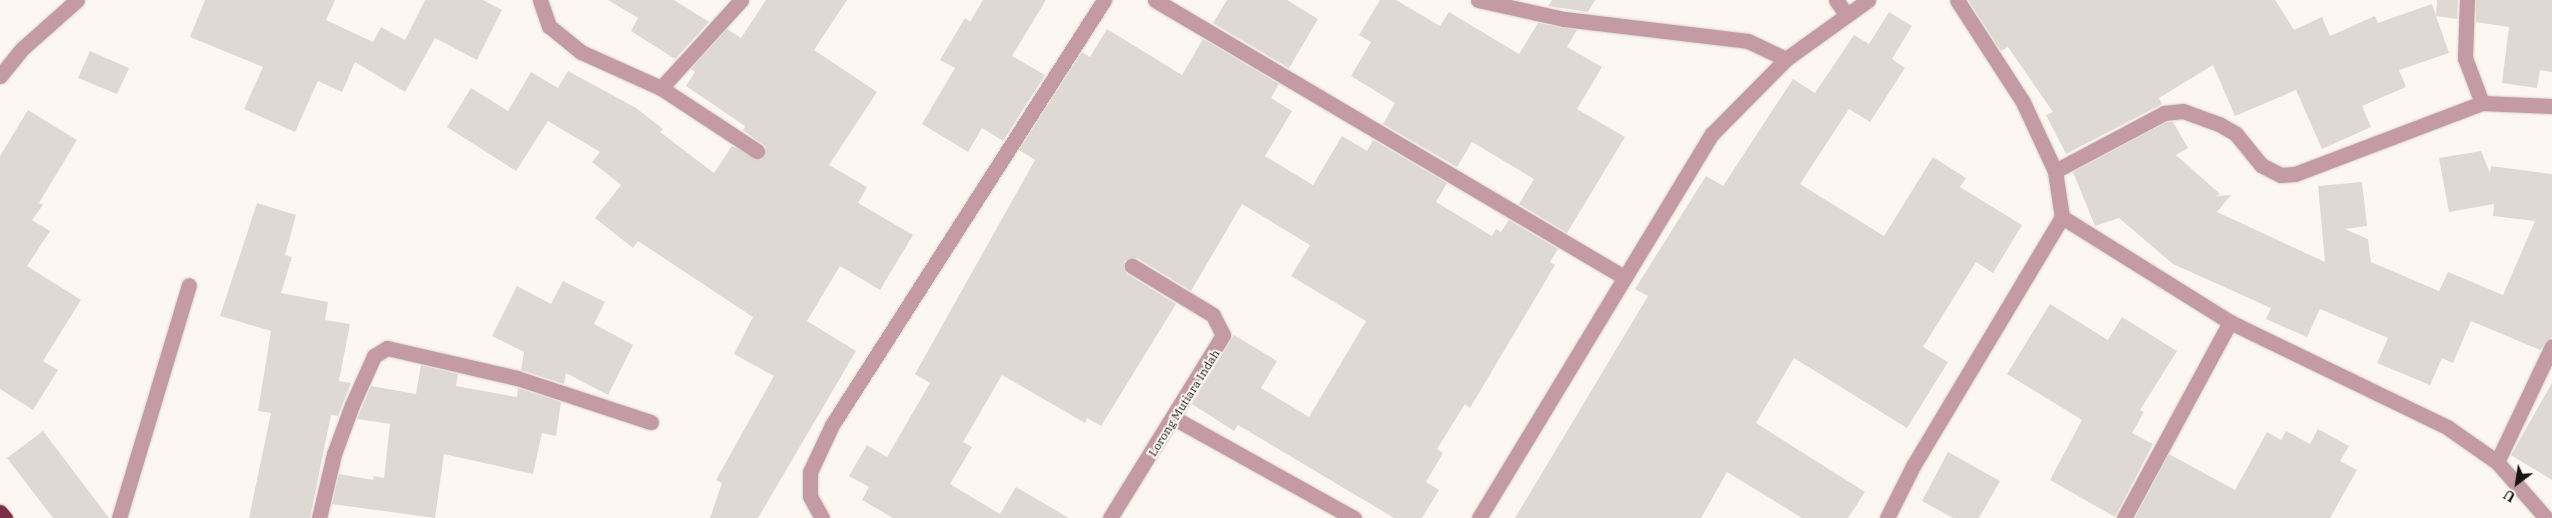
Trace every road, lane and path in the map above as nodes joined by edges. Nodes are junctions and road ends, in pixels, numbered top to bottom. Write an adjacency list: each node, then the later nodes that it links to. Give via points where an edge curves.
1 (77, 0): 13 (street, via 23,48)
2 (540, 0): 14 (street, via 543,15 556,34 581,52)
3 (741, 0): 14 (street)
4 (1104, 0): 32 (street, via 832,425 810,472 810,496)
5 (1156, 0): 21 (street)
6 (1478, 0): 12 (street, via 1564,19 1748,41)
7 (1836, 0): 11 (street)
8 (1868, 0): 11 (street)
9 (1957, 0): 18 (street, via 2023,102)
10 (2467, 0): 15 (street, via 2465,58)
11 (1846, 14): 12 (street)
12 (1786, 59): 21 (street, via 1712,134)
13 (0, 76)
14 (661, 88): 17 (street)
15 (2482, 103): 16 (street); 18 (street, via 2295,174 2271,171 2236,134 2183,112 2164,113)
16 (2552, 106)
17 (757, 151)
18 (2055, 171): 19 (street)
19 (2062, 217): 23 (street); 36 (street, via 1913,466)
20 (1132, 266): 25 (street, Lorong Mutiara Indah, via 1200,306 1223,328 1220,345)
21 (1624, 277): 35 (street)
22 (189, 285): 30 (street)
23 (2230, 322): 27 (street, via 2447,427); 37 (street)
24 (2552, 346): 27 (street)
25 (1174, 418): 33 (street, Lorong Mutiara Indah); 34 (street)
26 (652, 422): 31 (street, via 517,378 387,348 374,356 352,405 334,454)
27 (2497, 462): 38 (street)
28 (0, 512): 29 (highway)
29 (4, 518)
30 (119, 518)
31 (319, 518)
32 (822, 518)
33 (1110, 518)
34 (1354, 518)
35 (1479, 518)
36 (1887, 518)
37 (2124, 518)
38 (2546, 518)

